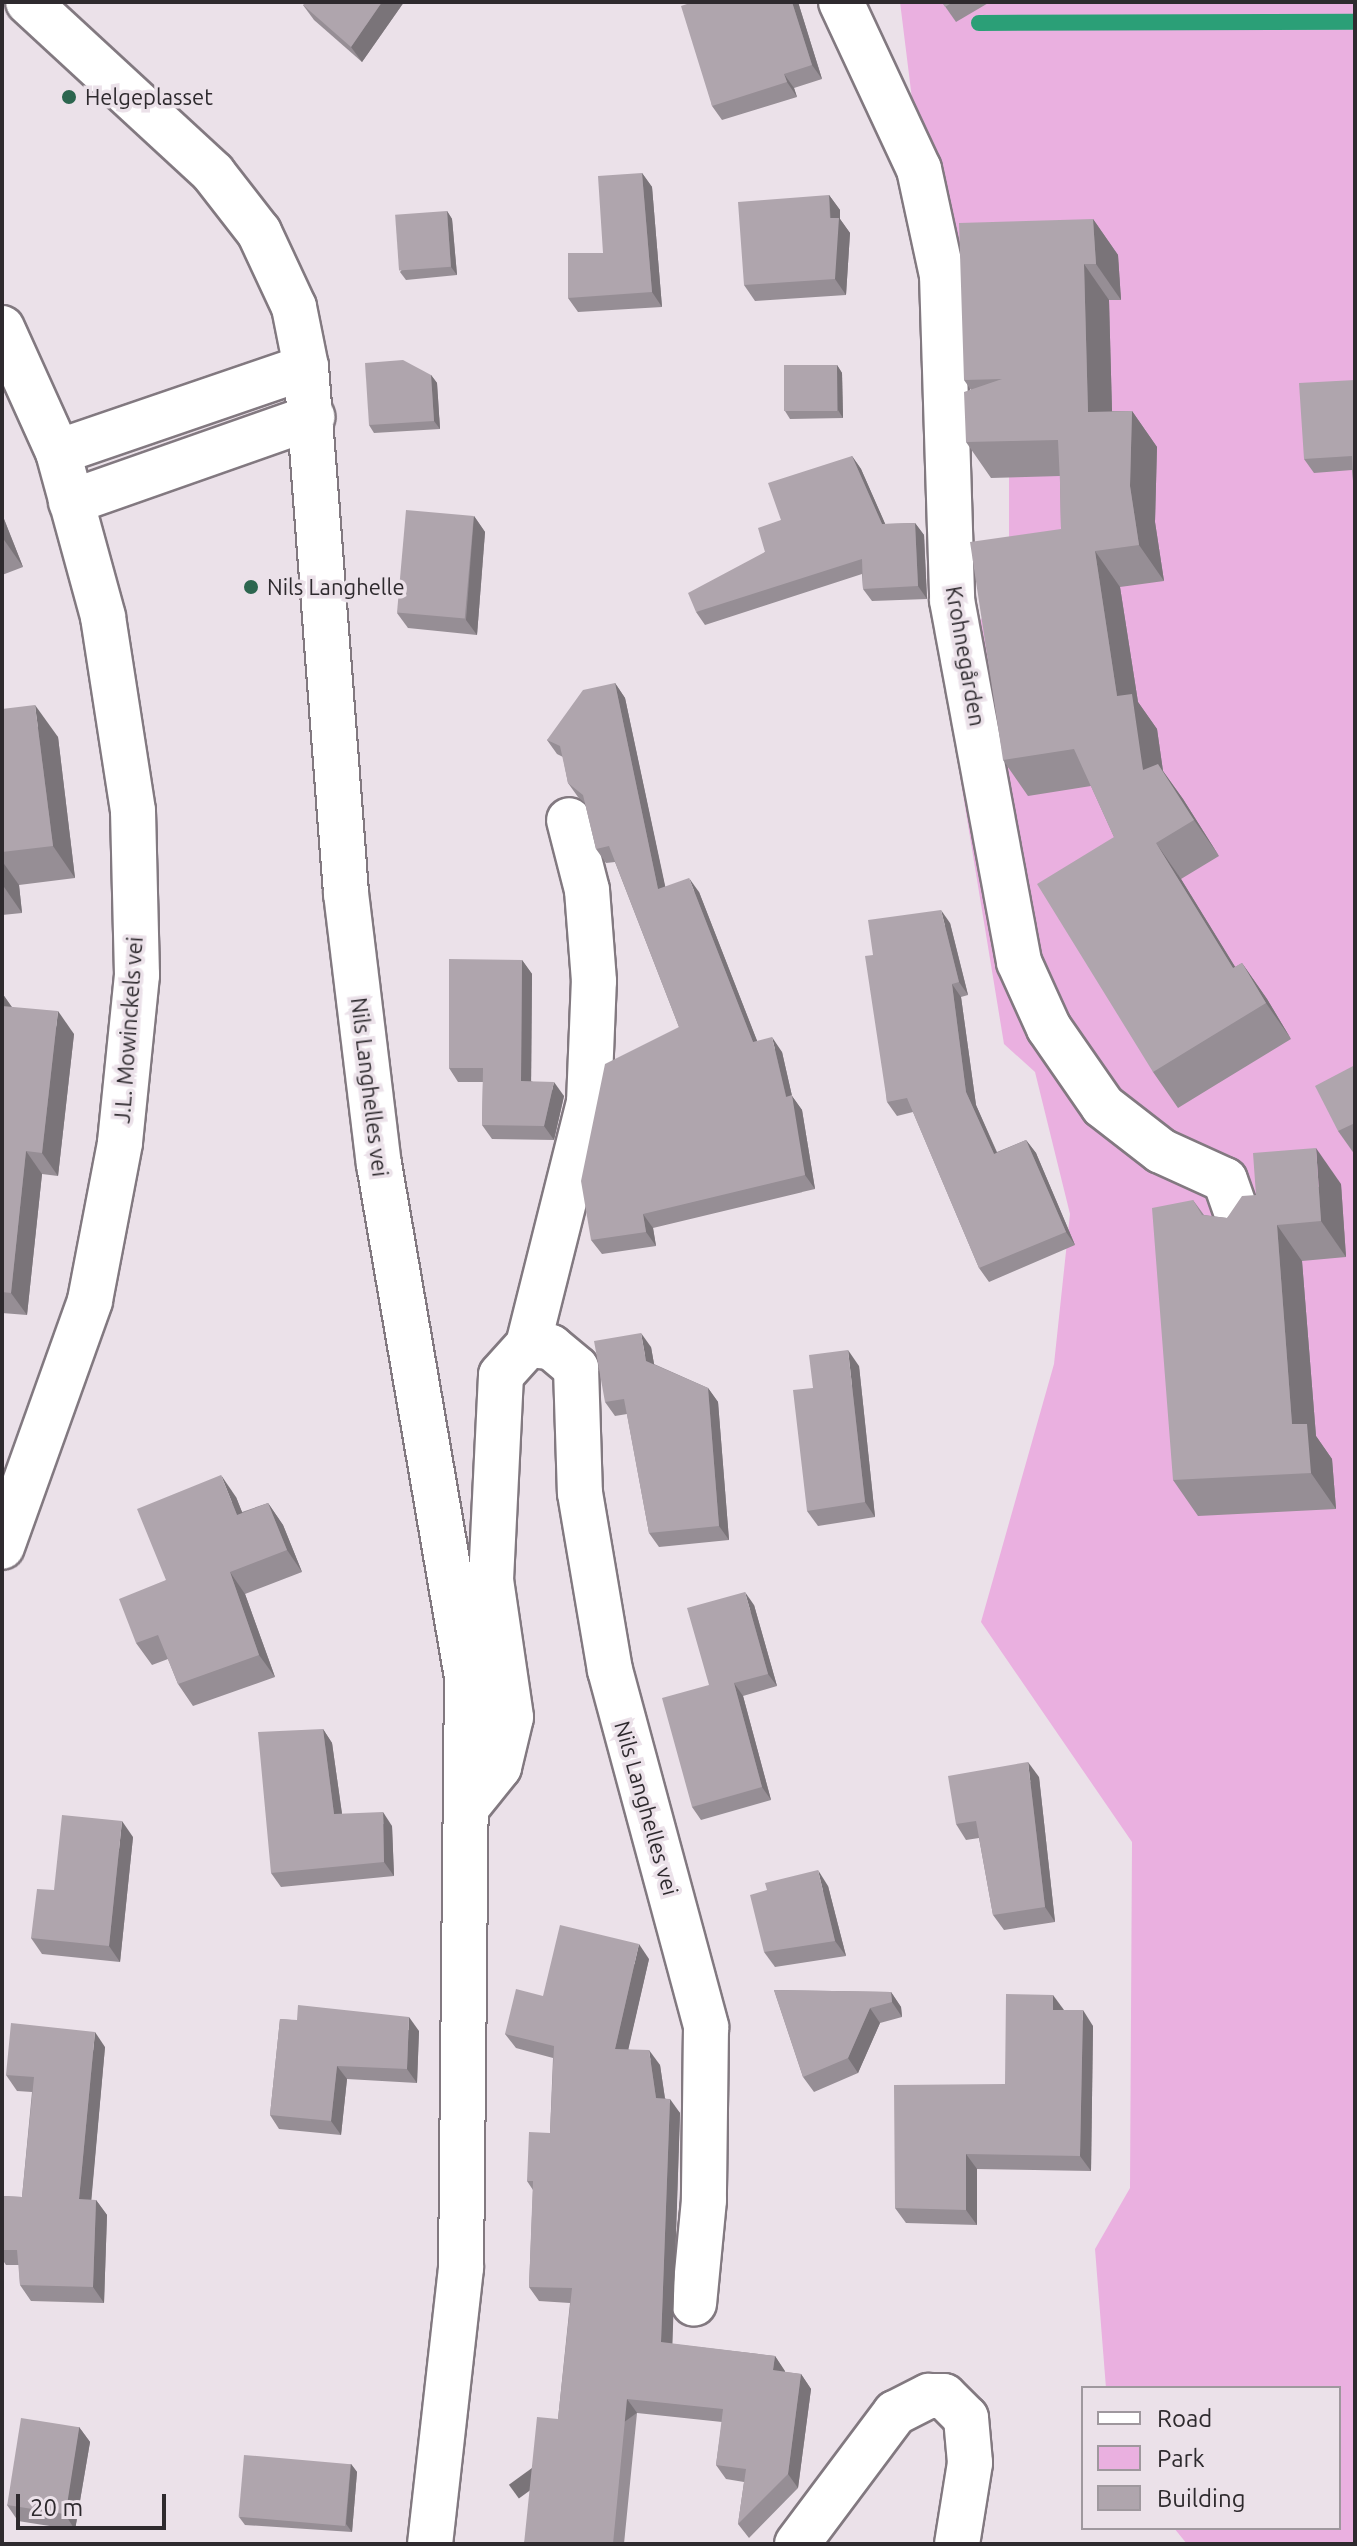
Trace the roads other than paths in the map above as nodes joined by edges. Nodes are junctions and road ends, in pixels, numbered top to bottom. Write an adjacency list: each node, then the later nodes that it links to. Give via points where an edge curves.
1 (28, 2): 4 (street, via 213,173 259,232 294,307)
2 (841, 2): 9 (street, Krohnegården, via 919,169 942,275 952,600 1019,962 1049,1028 1103,1106 1161,1151 1225,1180)
3 (2, 328): 6 (street, J.L. Mowinckels vei)
4 (306, 367): 5 (street, Nils Langhelles vei); 6 (street)
5 (313, 417): 7 (street); 12 (street, Nils Langhelles vei, via 346,893 379,1164 467,1677)
6 (58, 452): 7 (street, J.L. Mowinckels vei)
7 (71, 502): 11 (street, J.L. Mowinckels vei, via 103,617 133,811 137,975 120,1143 90,1301)
8 (569, 820): 10 (street, via 587,890 594,981 589,1103)
9 (1243, 1231)
10 (528, 1345): 12 (street, via 501,1375 498,1423 491,1580 508,1739 499,1767); 13 (street, Nils Langhelles vei, via 551,1347 576,1368 580,1493 607,1657 706,2027 704,2200)
11 (2, 1547)
12 (471, 1802): 14 (street, Nils Langhelles vei, via 461,2268)
13 (694, 2304)
14 (430, 2544)
15 (797, 2544): 16 (street, via 895,2413 929,2396 944,2396 966,2418 970,2463)
16 (957, 2544)

